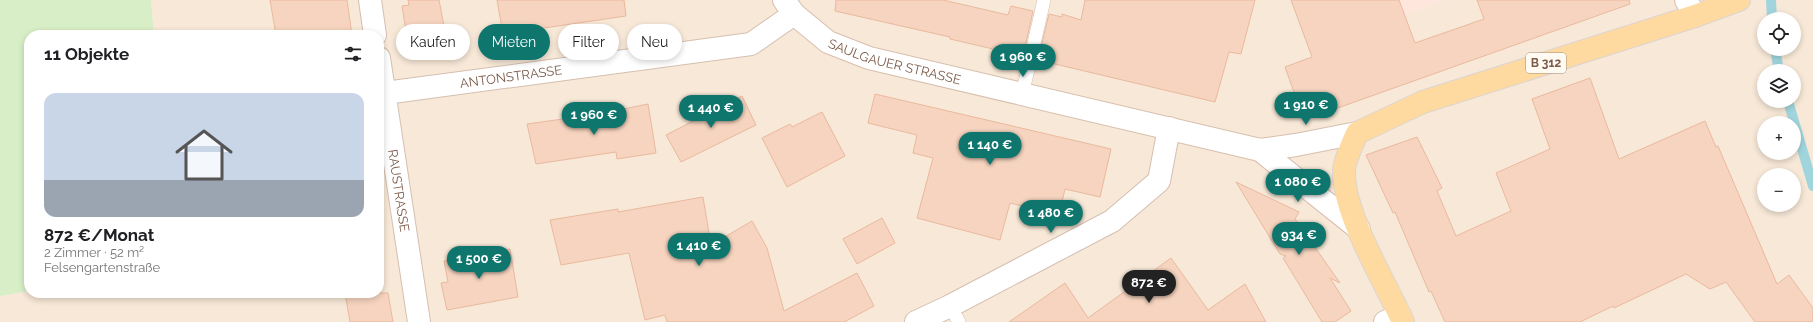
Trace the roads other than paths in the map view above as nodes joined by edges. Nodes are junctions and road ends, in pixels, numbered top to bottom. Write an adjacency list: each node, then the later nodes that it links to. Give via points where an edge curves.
1 (370, 0): 6 (street)
2 (1044, 0): 8 (lane)
3 (1739, 0): 5 (main road, B 312)
4 (789, 7): 7 (street, ANTONSTRASSE, via 751,44); 8 (street, SAULGAUER STRASSE, via 828,42 869,58)
5 (1690, 8): 10 (main road, B 312, via 1423,102)
6 (374, 30)
7 (384, 93): 15 (street, RAUSTRASSE)
8 (1022, 95): 9 (street, SAULGAUER STRASSE)
9 (1169, 128): 11 (street, SAULGAUER STRASSE); 13 (street, via 1160,181 1112,221)
10 (1357, 133): 11 (street); 12 (main road, via 1344,170 1347,197)
11 (1260, 150): 12 (street)
12 (1359, 229): 14 (main road)
13 (955, 314): 16 (street)
14 (1396, 320)
15 (419, 322)
16 (916, 322)

